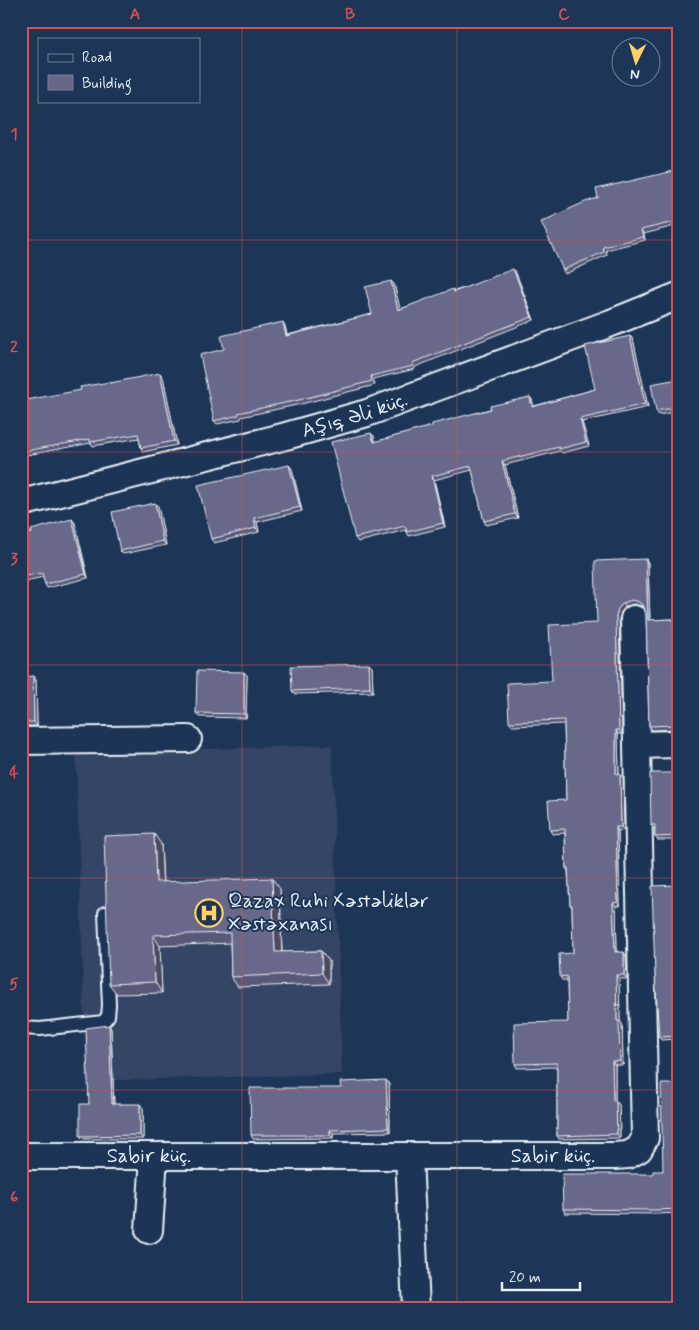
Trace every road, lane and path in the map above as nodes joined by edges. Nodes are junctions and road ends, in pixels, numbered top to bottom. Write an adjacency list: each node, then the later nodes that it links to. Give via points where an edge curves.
1 (678, 296): 2 (street, Aşıq Əli küç., via 368,413)
2 (21, 503)
3 (634, 619): 7 (street)
4 (188, 739): 5 (street)
5 (21, 741)
6 (678, 744): 7 (street)
7 (637, 745): 11 (street, Sabir küç., via 645,1138 640,1149 628,1155 614,1156)
8 (105, 913): 9 (lane, via 108,1016 103,1022)
9 (21, 1028)
10 (21, 1156): 12 (street, Sabir küç.)
11 (409, 1156): 12 (street, Sabir küç.); 14 (street)
12 (154, 1157): 13 (street)
13 (149, 1230)
14 (416, 1309)

